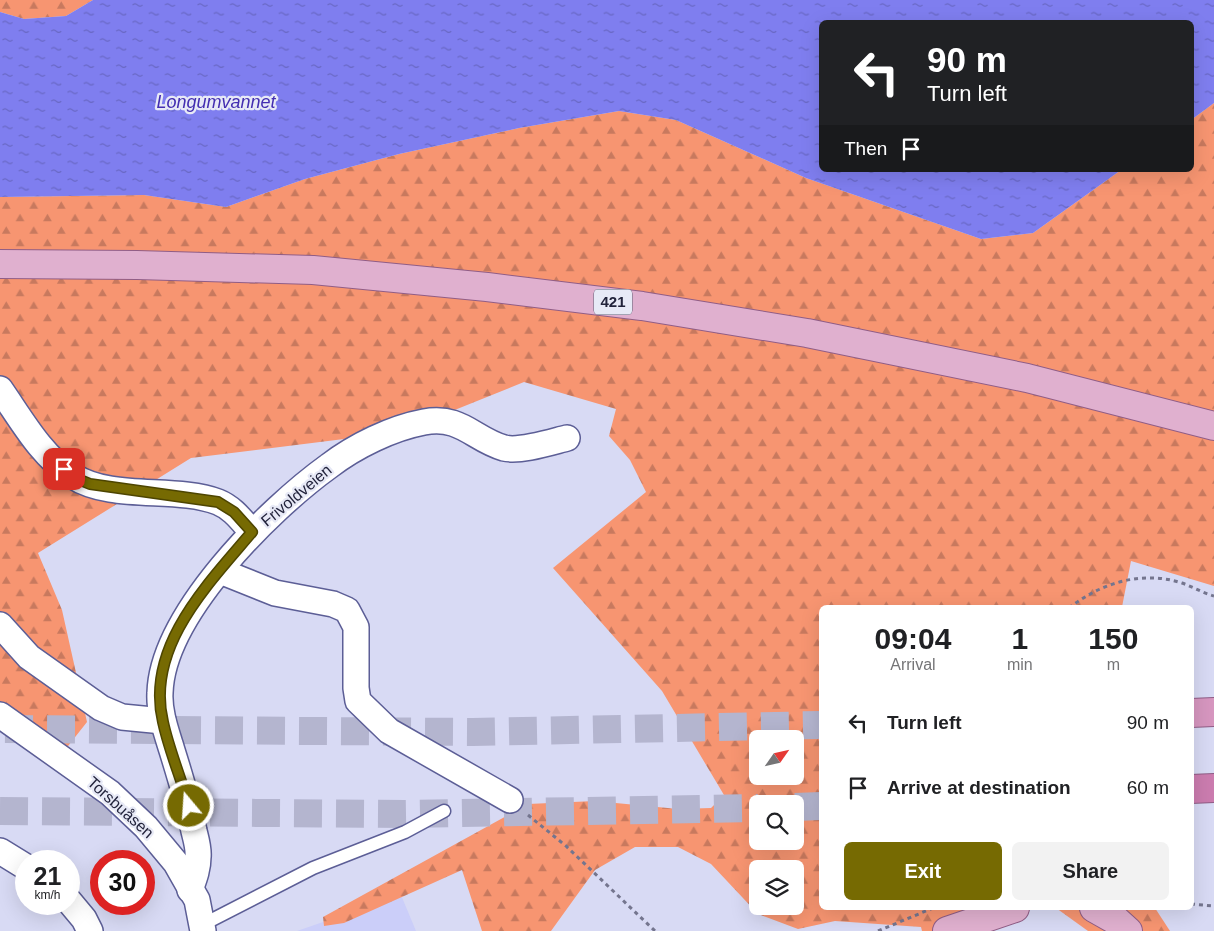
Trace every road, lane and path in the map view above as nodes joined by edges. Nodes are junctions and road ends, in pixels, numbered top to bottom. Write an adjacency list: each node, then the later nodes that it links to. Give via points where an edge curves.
1 (0, 248): 4 (main road, 421, via 314,254 644,290 809,317 1030,362)
2 (0, 264): 5 (main road, 421, via 313,270 642,306 807,333 1017,376)
3 (0, 389): 7 (street, via 43,449 73,477 119,490 190,496 218,502 234,512)
4 (1214, 409)
5 (1214, 426)
6 (567, 438): 7 (street, Frivoldveien, via 537,446 505,448 449,420 396,430 329,466)
7 (252, 532): 8 (street, Frivoldveien)
8 (220, 570): 15 (street, Frivoldveien, via 185,617 166,656 160,693); 18 (street, via 275,593 334,604 347,610 356,627 358,701 389,731)
9 (1214, 596): 10 (path, via 1181,583 1132,579 1101,588)
10 (1074, 605)
11 (0, 625): 15 (street, via 29,656 101,708 122,717)
12 (1214, 712): 13 (highway)
13 (1194, 713)
14 (0, 715): 22 (street, Torsbuåsen, via 110,793 146,827 176,863)
15 (162, 721): 22 (street, Frivoldveien, via 189,806 199,855)
16 (1214, 788): 17 (highway)
17 (1194, 789)
18 (510, 800): 31 (path, via 566,846)
19 (444, 811): 29 (lane, via 405,832 313,868)
20 (0, 850): 21 (street)
21 (15, 860)
22 (190, 890): 29 (street, Torsbuåsen, via 197,900)
23 (1194, 904): 24 (path)
24 (1214, 906)
25 (928, 910): 32 (path)
26 (1009, 910): 33 (main road)
27 (1098, 910): 34 (main road)
28 (80, 914): 30 (street)
29 (202, 928)
30 (90, 931)
31 (655, 931)
32 (878, 931)
33 (947, 931)
34 (1128, 931)

